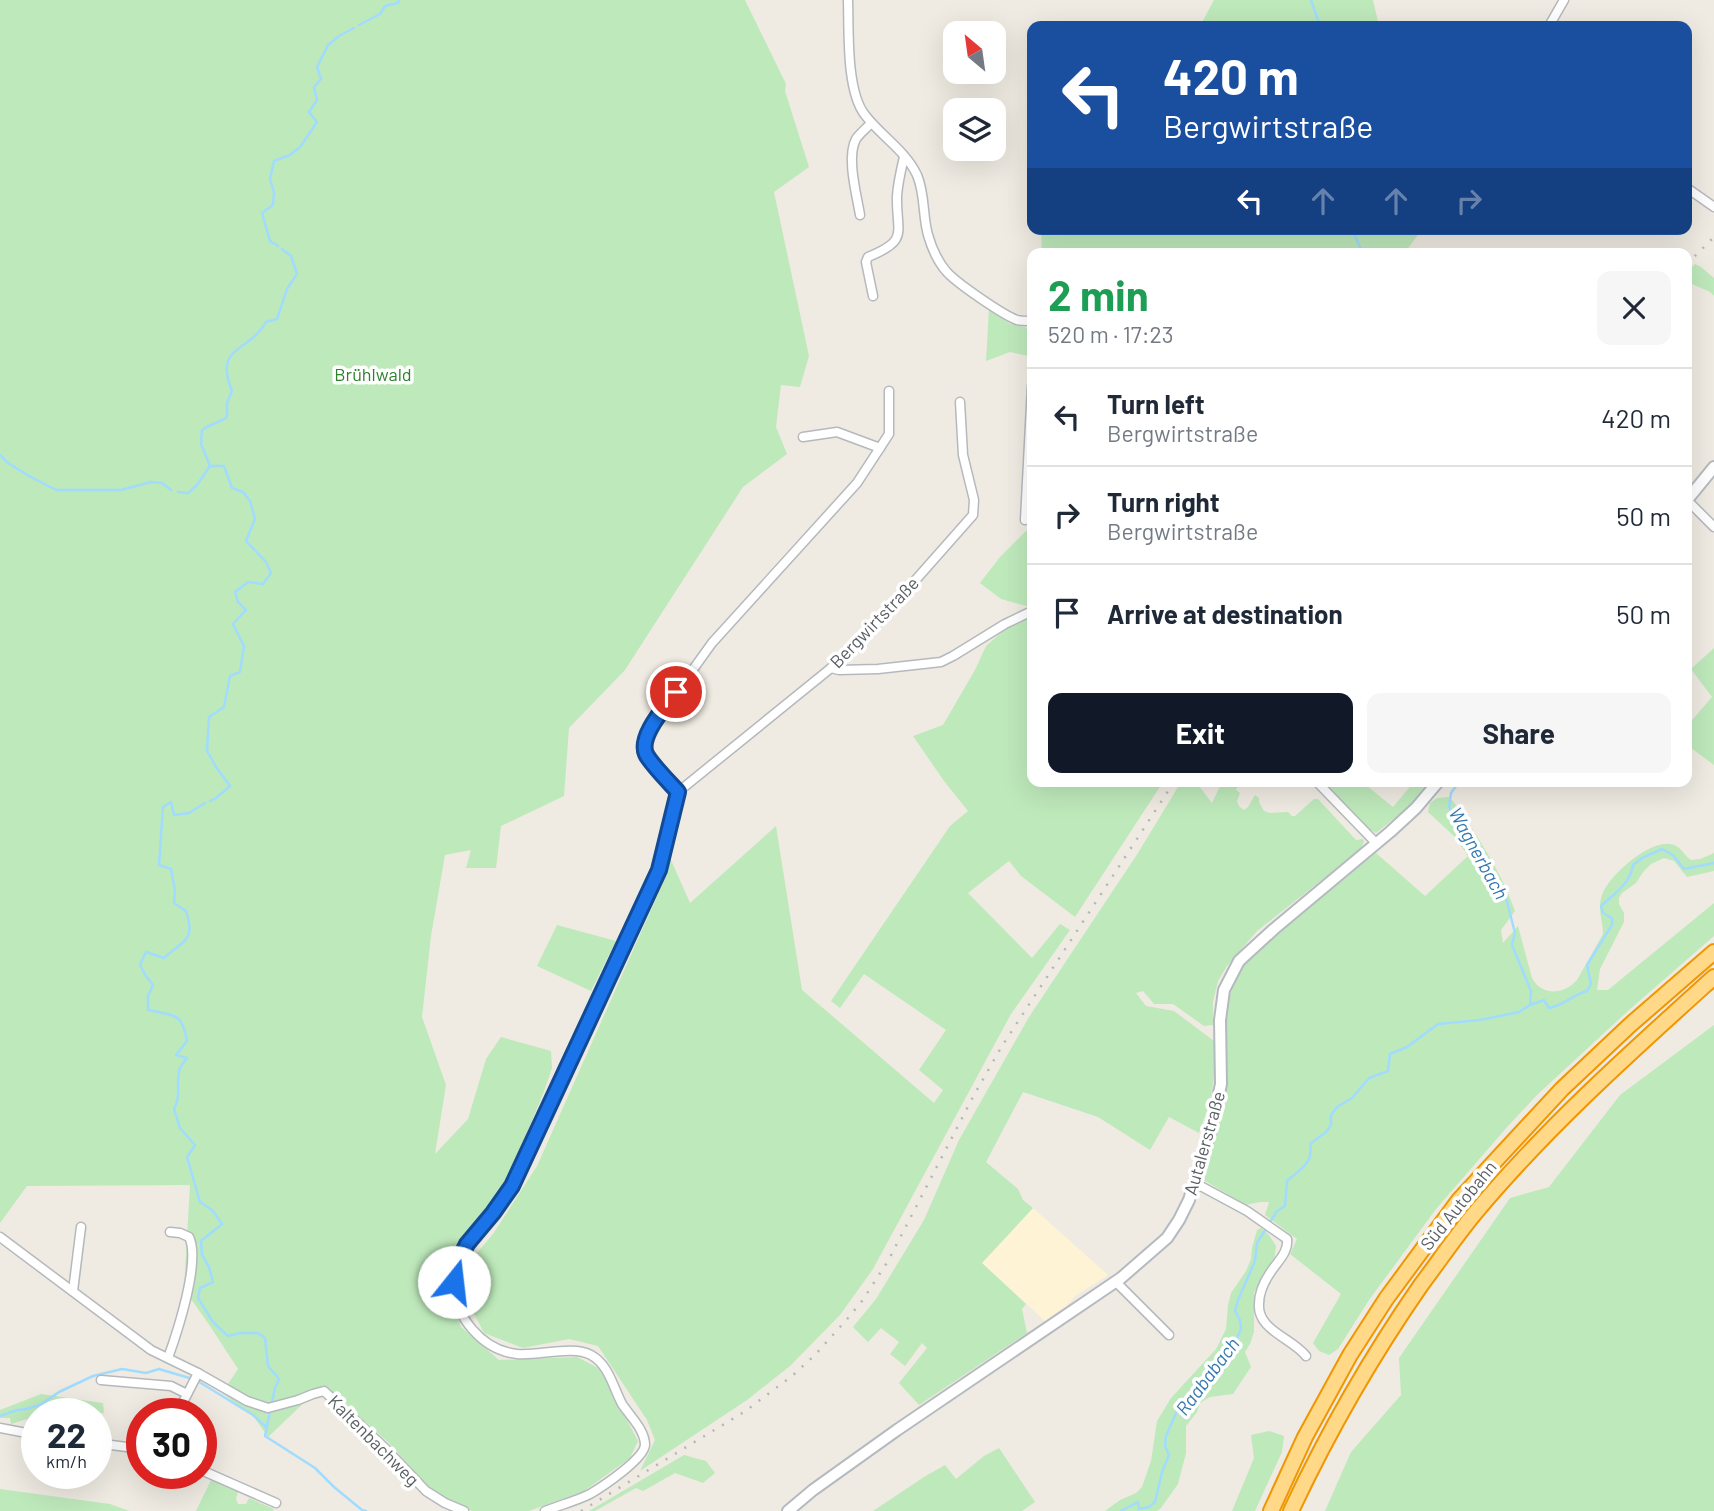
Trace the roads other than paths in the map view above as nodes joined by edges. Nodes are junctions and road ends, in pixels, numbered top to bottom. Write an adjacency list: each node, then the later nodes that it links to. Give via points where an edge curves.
1 (848, 0): 4 (street, via 853,82 858,104)
2 (1563, 0): 3 (street)
3 (1552, 21)
4 (871, 123): 5 (street); 8 (street, via 853,147)
5 (904, 157): 9 (street, via 897,197 899,234 884,250 867,257); 10 (street, via 920,183 928,237 945,270 987,303)
6 (1692, 191): 7 (street)
7 (1714, 206)
8 (860, 215)
9 (873, 296)
10 (1027, 321)
11 (889, 391): 14 (street, via 889,434)
12 (960, 402): 22 (street, Bergwirtstraße, via 962,455 974,500 973,515 861,641)
13 (803, 438): 14 (street, via 836,432)
14 (880, 448): 25 (street, via 857,483 712,643 648,732 646,756)
15 (1714, 467): 17 (main road)
16 (1027, 482): 19 (street)
17 (1692, 494)
18 (1692, 505): 20 (street)
19 (1025, 520)
20 (1714, 527)
21 (1027, 613): 22 (street, via 941,662 878,669)
22 (831, 668): 25 (street, Bergwirtstraße)
23 (1322, 787): 26 (street)
24 (1434, 787): 26 (main road, Autalerstraße)
25 (678, 792): 47 (street, via 659,870 512,1186 467,1244 454,1282 466,1322 496,1349 536,1354 577,1351 598,1360 642,1433 645,1447 633,1464 590,1493)
26 (1377, 844): 29 (main road, Autalerstraße, via 1239,961 1224,990 1221,1084)
27 (1714, 952): 49 (highway, Süd Autobahn, via 1562,1089 1459,1200 1350,1355)
28 (1714, 977): 50 (highway, Süd Autobahn, via 1586,1095 1475,1214 1368,1365)
29 (1195, 1183): 33 (main road, Autalerstraße, via 1167,1238); 36 (street, via 1287,1239 1285,1252 1261,1290 1258,1307 1267,1325)
30 (81, 1227): 34 (street)
31 (170, 1232): 37 (street, via 189,1237 192,1259 181,1321)
32 (0, 1237): 34 (street, Kaltenbachweg)
33 (1116, 1282): 35 (street); 48 (main road, Autalerstraße, via 897,1430)
34 (73, 1292): 37 (street, Kaltenbachweg)
35 (1170, 1335)
36 (1306, 1356)
37 (167, 1358): 38 (street, Kaltenbachweg)
38 (198, 1373): 40 (street); 46 (street, Kaltenbachweg, via 268,1408 324,1391 426,1491)
39 (101, 1380): 40 (street, via 171,1386)
40 (187, 1394): 41 (street)
41 (185, 1398)
42 (0, 1428): 43 (street)
43 (21, 1432)
44 (217, 1477): 45 (street)
45 (276, 1503)
46 (464, 1511)
47 (545, 1511)
48 (788, 1511)
49 (1271, 1511)
50 (1292, 1511)

